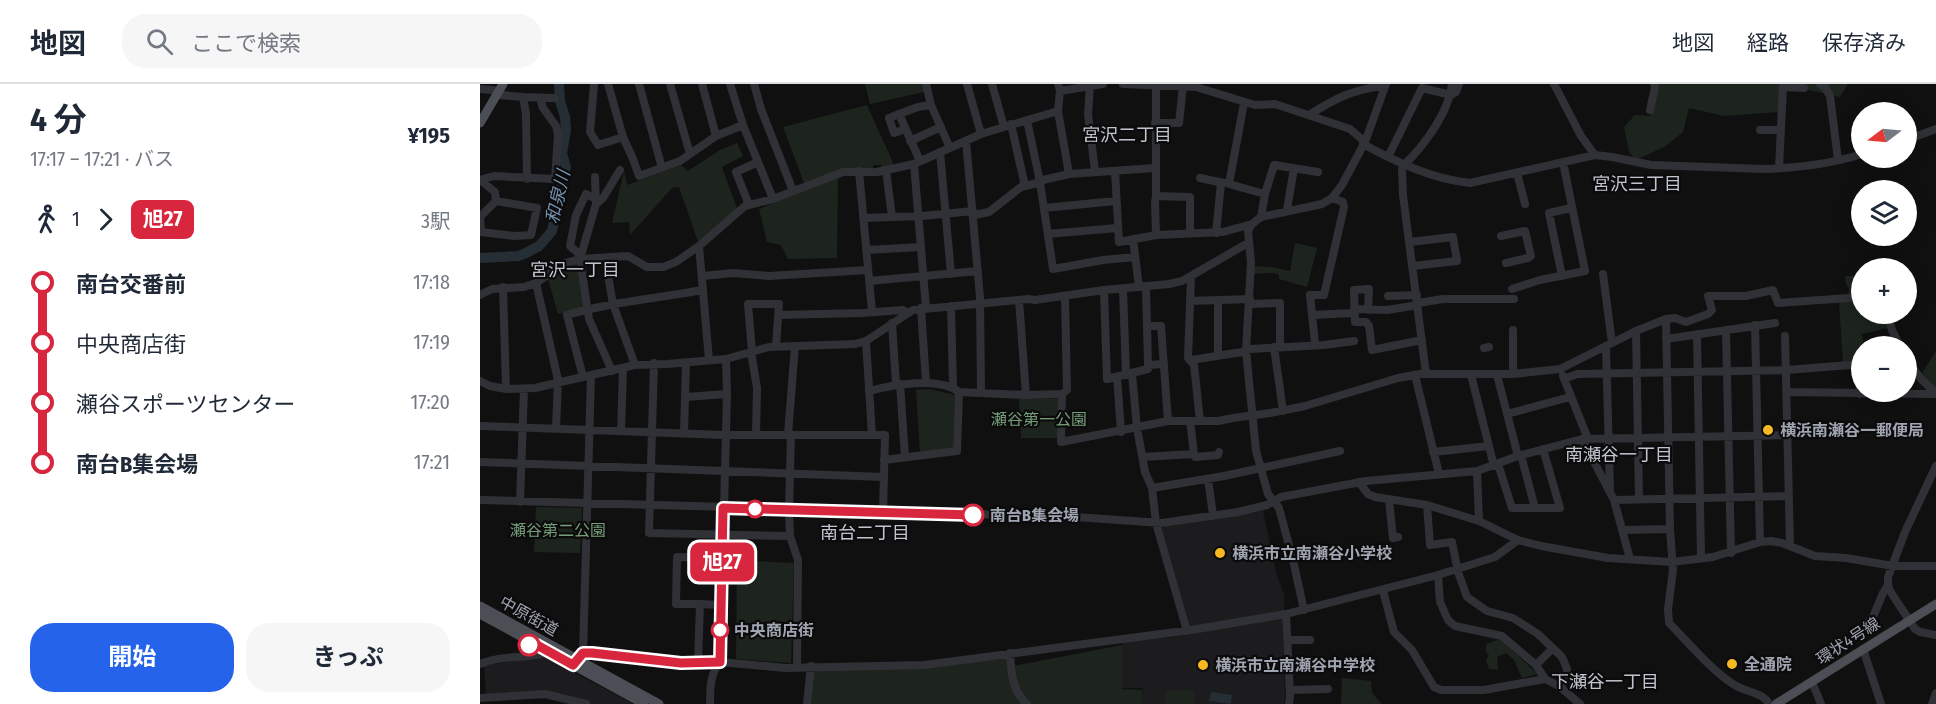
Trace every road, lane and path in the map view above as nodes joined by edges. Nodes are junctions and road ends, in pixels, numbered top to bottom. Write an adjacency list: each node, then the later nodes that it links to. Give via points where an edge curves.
1 (503, 84): 28 (main road)
2 (594, 84): 50 (street, via 590,132 598,145)
3 (608, 84): 50 (street)
4 (639, 84): 65 (street)
5 (670, 84): 56 (street)
6 (702, 84): 48 (street)
7 (730, 84): 41 (street)
8 (754, 84): 84 (street)
9 (926, 84): 34 (street)
10 (967, 84): 47 (street)
11 (992, 84): 42 (street)
12 (1103, 84): 23 (street)
13 (1123, 84): 14 (street)
14 (1136, 84): 20 (street)
15 (1452, 84): 29 (street)
16 (1459, 84): 29 (street)
17 (1554, 84): 57 (street)
18 (1654, 84): 35 (street)
19 (1820, 84): 60 (street, via 1830,96)
20 (1156, 85): 24 (street); 40 (street)
21 (1196, 85): 24 (street); 33 (street)
22 (1386, 85): 37 (street, via 1348,93); 53 (street)
23 (1090, 86): 25 (street); 72 (street, via 1088,114)
24 (1183, 86): 40 (street, via 1179,123)
25 (1059, 88): 36 (street)
26 (1804, 88): 46 (street, via 1783,87)
27 (480, 89): 28 (street)
28 (498, 93): 30 (street); 39 (main road)
29 (1451, 95): 58 (street, via 1422,88); 64 (street, via 1424,143)
30 (523, 98): 31 (street); 79 (street)
31 (540, 98): 32 (street); 79 (street, via 558,134 555,179)
32 (554, 98)
33 (1244, 102): 37 (street, via 1275,104); 82 (street)
34 (932, 105): 43 (street); 51 (street, via 899,114)
35 (1650, 110)
36 (1058, 111): 38 (street); 76 (street)
37 (1308, 115): 53 (street, via 1350,129)
38 (1027, 120): 42 (street); 81 (street)
39 (480, 123)
40 (1155, 123): 66 (street)
41 (743, 125): 48 (street); 61 (street)
42 (1007, 126): 47 (street); 83 (street)
43 (941, 128): 51 (street); 54 (street)
44 (1936, 129): 49 (street)
45 (1760, 130): 46 (street)
46 (1780, 130): 68 (street)
47 (981, 134): 52 (street)
48 (716, 136): 56 (street)
49 (1917, 136)
50 (623, 137): 65 (street, via 629,160 639,176)
51 (910, 141): 63 (street)
52 (966, 141): 54 (street); 97 (street)
53 (1364, 143): 58 (street); 87 (street)
54 (950, 148): 55 (street)
55 (940, 152): 63 (street); 98 (street)
56 (690, 154): 65 (street)
57 (1595, 155): 62 (street); 68 (street, via 1651,165)
58 (1388, 157): 64 (street)
59 (1851, 157): 60 (street)
60 (1838, 160): 68 (street)
61 (758, 162): 88 (street); 93 (street, via 736,172)
62 (1563, 162): 75 (street); 95 (street)
63 (917, 163): 70 (street); 99 (street)
64 (1404, 165): 75 (street, via 1470,183); 112 (street, via 1403,195)
65 (662, 168)
66 (1155, 168): 73 (street); 86 (street)
67 (1294, 168): 74 (street); 85 (street, via 1275,165); 96 (street)
68 (1779, 168)
69 (620, 170): 91 (street, via 603,198)
70 (890, 170): 71 (street); 101 (street)
71 (859, 171): 84 (street, via 843,172); 103 (street)
72 (1095, 171): 73 (street); 76 (street)
73 (1115, 171): 90 (street)
74 (1318, 172)
75 (1517, 173): 92 (street)
76 (1069, 174): 81 (street)
77 (595, 177): 91 (street)
78 (1200, 178): 82 (street)
79 (527, 179): 80 (street, via 494,176)
80 (480, 180): 89 (street, via 495,192)
81 (1040, 182): 83 (street); 94 (street)
82 (1225, 183): 85 (street); 106 (street)
83 (1025, 186): 97 (street, via 989,212)
84 (793, 191): 88 (street)
85 (1266, 194): 102 (street)
86 (1156, 196): 108 (street, via 1190,197); 109 (street)
87 (1332, 198): 96 (street, via 1322,204); 158 (street, via 1343,202 1344,207 1324,295 1310,295)
88 (773, 199): 93 (street)
89 (496, 201): 100 (street); 100 (street, via 537,208 531,236 481,232)
90 (1116, 201): 94 (street); 105 (street)
91 (596, 202): 119 (street); 119 (street, via 586,194 576,215 570,246)
92 (1525, 204)
93 (749, 205): 114 (street)
94 (1044, 208): 107 (street)
95 (1571, 208): 128 (street, via 1549,213); 128 (street, via 1586,267 1585,271)
96 (1287, 210): 102 (street)
97 (974, 213): 98 (street); 123 (street)
98 (946, 214): 99 (street); 124 (street)
99 (918, 216): 101 (street); 115 (street)
100 (480, 217)
101 (892, 217): 103 (street)
102 (1261, 217): 104 (street)
103 (863, 218): 116 (street)
104 (1252, 224): 106 (street); 113 (street)
105 (1117, 228): 107 (street); 111 (street, via 1119,242)
106 (1216, 233): 108 (street)
107 (1048, 234): 117 (street, via 1053,269)
108 (1190, 234): 109 (street)
109 (1156, 235): 111 (street)
110 (1501, 236): 120 (street, via 1526,231 1529,244 1531,256)
111 (1133, 239): 117 (street)
112 (1410, 242): 121 (street); 121 (street, via 1453,237 1457,261)
113 (1248, 243): 129 (street); 147 (street)
114 (699, 246): 118 (street, via 676,262 658,268 647,267 628,256); 126 (street)
115 (921, 247): 116 (street); 127 (street)
116 (866, 250): 122 (street)
117 (1135, 257): 133 (street)
118 (605, 258): 119 (street); 149 (street)
119 (580, 259): 131 (street, via 565,263); 152 (street)
120 (1506, 263)
121 (1413, 266): 146 (street)
122 (868, 270): 126 (street); 130 (street)
123 (978, 272): 124 (street); 148 (street)
124 (951, 274): 127 (street)
125 (1603, 274): 173 (street)
126 (702, 276): 136 (street)
127 (923, 276): 130 (street); 151 (street)
128 (1562, 276): 134 (street)
129 (1191, 277): 133 (street); 145 (street)
130 (869, 281): 154 (street)
131 (536, 283): 132 (street); 212 (street)
132 (503, 287): 138 (street); 214 (street)
133 (1142, 287): 135 (street); 163 (street)
134 (1512, 288)
135 (1123, 289): 137 (street); 201 (street)
136 (704, 290): 149 (street); 182 (street)
137 (1104, 290): 140 (street); 208 (street, via 1107,379)
138 (480, 295)
139 (1388, 296): 146 (street)
140 (1065, 297): 143 (street); 221 (street, via 1067,390)
141 (1851, 298): 159 (street, via 1778,303 1773,290 1746,296 1708,296 1712,310 1707,314 1686,322)
142 (1514, 299): 146 (street)
143 (1019, 300): 148 (street); 225 (street)
144 (1218, 300): 145 (street); 147 (street); 180 (street)
145 (1190, 301): 183 (street)
146 (1418, 301): 153 (street, via 1387,310); 172 (street)
147 (1250, 302): 177 (street, via 1280,303); 178 (street)
148 (980, 303): 150 (street); 219 (street)
149 (613, 304): 152 (street); 188 (street)
150 (951, 306): 151 (street); 216 (street)
151 (924, 308): 156 (street); 211 (street)
152 (587, 309): 194 (street); 207 (street, via 567,315)
153 (1368, 310): 155 (street); 155 (street, via 1369,289 1354,290)
154 (872, 311): 156 (street, via 903,310); 157 (street)
155 (1353, 311): 158 (street); 172 (street, via 1355,322 1366,322 1369,326 1372,350)
156 (907, 314): 160 (street)
157 (779, 315): 175 (street); 179 (street, via 779,304 748,304)
158 (1312, 315): 174 (street)
159 (1666, 319): 166 (street); 169 (street)
160 (892, 323): 170 (street); 213 (street)
161 (1775, 323): 162 (street)
162 (1755, 325): 165 (street); 192 (street)
163 (1147, 326): 186 (street); 187 (street, via 1161,326)
164 (1513, 330): 203 (street)
165 (1726, 330): 167 (street); 196 (street)
166 (1636, 331): 173 (street); 197 (street)
167 (1697, 334): 169 (street); 195 (street)
168 (1785, 336): 193 (street)
169 (1666, 339): 198 (street)
170 (866, 340): 176 (street, via 848,345); 217 (street)
171 (1354, 340): 174 (street)
172 (1422, 340): 202 (street)
173 (1609, 344): 191 (street); 199 (street)
174 (1315, 345): 177 (street)
175 (776, 346): 176 (street); 179 (street)
176 (795, 346): 244 (street)
177 (1277, 347): 178 (street); 228 (street)
178 (1246, 351): 180 (street); 230 (street)
179 (751, 352): 181 (street); 243 (street, via 757,388)
180 (1218, 356): 183 (street)
181 (726, 359): 182 (street); 220 (street)
182 (709, 360): 185 (street)
183 (1191, 360): 233 (street)
184 (654, 363): 185 (street); 188 (street); 240 (street)
185 (686, 363): 226 (street)
186 (1148, 364): 187 (street); 201 (street, via 1148,369)
187 (1163, 364): 231 (street)
188 (635, 365): 190 (street)
189 (1851, 365): 193 (street)
190 (623, 369): 194 (street); 239 (street)
191 (1560, 369): 203 (street); 209 (street)
192 (1756, 370): 193 (street); 196 (street); 249 (street)
193 (1787, 370): 218 (street)
194 (612, 371): 207 (street)
195 (1697, 371): 196 (street); 198 (street); 251 (street)
196 (1727, 371): 248 (street)
197 (1636, 372): 198 (street); 199 (street); 252 (street)
198 (1667, 372): 250 (street)
199 (1607, 373): 209 (street, via 1577,374); 254 (street)
200 (1917, 373): 224 (street)
201 (1129, 374): 208 (street); 237 (street)
202 (1426, 374): 204 (street); 205 (street)
203 (1513, 374): 206 (street)
204 (1415, 375): 228 (street); 259 (street)
205 (1471, 375): 206 (street); 255 (street)
206 (1497, 375): 229 (street)
207 (587, 376): 212 (street); 238 (street)
208 (1117, 377): 241 (street)
209 (1564, 379): 227 (street)
210 (480, 381): 214 (street)
211 (926, 383): 213 (street); 216 (street)
212 (558, 384): 215 (street); 236 (street)
213 (898, 384): 217 (street); 262 (street)
214 (506, 389): 215 (street)
215 (524, 389): 235 (street)
216 (956, 390): 219 (street); 262 (street, via 957,451)
217 (869, 391): 246 (street)
218 (1787, 392): 222 (street); 247 (street)
219 (981, 393): 225 (street)
220 (727, 394): 226 (street); 245 (street)
221 (1062, 394): 225 (street); 241 (street, via 1061,442)
222 (1851, 394)
223 (1917, 394): 224 (street)
224 (1936, 394)
225 (1026, 395)
226 (685, 397): 242 (street)
227 (1570, 397): 229 (street); 253 (street)
228 (1283, 411): 230 (street)
229 (1507, 414): 261 (street)
230 (1252, 416): 233 (street); 271 (street)
231 (1168, 421): 232 (street); 237 (street)
232 (1190, 421): 233 (street); 260 (street)
233 (1200, 421)
234 (480, 426): 235 (street)
235 (523, 427): 236 (street); 266 (street)
236 (556, 428): 238 (street)
237 (1137, 428): 241 (street); 263 (street)
238 (589, 430): 239 (street); 268 (street)
239 (621, 431): 240 (street)
240 (653, 432): 242 (street); 270 (street)
241 (1121, 432)
242 (684, 433): 245 (street)
243 (756, 434): 244 (street); 245 (street)
244 (790, 434): 246 (street); 274 (street)
245 (725, 435): 272 (street)
246 (872, 435): 264 (street, via 885,435)
247 (1788, 435): 249 (street); 281 (street)
248 (1728, 436): 249 (street); 251 (street); 283 (street)
249 (1758, 436): 282 (street)
250 (1668, 437): 251 (street); 252 (street); 289 (street)
251 (1699, 437): 284 (street)
252 (1638, 438): 254 (street); 288 (street)
253 (1585, 439): 254 (street); 256 (street); 280 (street)
254 (1608, 439): 280 (street)
255 (1489, 446): 259 (street); 267 (street)
256 (1543, 449): 261 (street); 296 (street, via 1560,508)
257 (1340, 451): 271 (street)
258 (1219, 452): 260 (street, via 1195,457)
259 (1433, 452): 275 (street)
260 (1194, 454): 263 (street)
261 (1519, 456): 267 (street); 296 (street)
262 (905, 457): 264 (street)
263 (1143, 457): 279 (street)
264 (884, 460): 276 (street)
265 (480, 462): 266 (street)
266 (522, 464): 268 (street); 290 (street)
267 (1496, 465): 273 (street); 296 (street, via 1512,508)
268 (588, 466): 270 (street); 292 (street)
269 (1936, 466): 315 (street)
270 (652, 468): 272 (street); 294 (street)
271 (1261, 468): 277 (street); 291 (street)
272 (724, 471): 274 (street); 295 (street)
273 (1477, 471): 275 (street); 300 (street)
274 (790, 473): 276 (street); 297 (street)
275 (1439, 474): 278 (street)
276 (884, 477): 298 (street)
277 (1208, 479): 279 (street); 299 (street)
278 (1359, 482): 286 (street, via 1368,494); 291 (street, via 1281,497)
279 (1152, 488): 301 (street)
280 (1610, 491): 287 (street)
281 (1789, 496): 282 (street); 309 (street)
282 (1759, 497): 283 (street); 308 (street)
283 (1730, 498): 284 (street); 310 (street)
284 (1700, 499): 289 (street); 312 (street)
285 (480, 500): 290 (street)
286 (1389, 500): 293 (street); 306 (street, via 1393,538)
287 (1614, 500): 288 (street); 303 (street)
288 (1639, 500): 289 (street)
289 (1669, 500): 302 (street)
290 (520, 502): 292 (street)
291 (1274, 502): 299 (street); 325 (street, via 1279,508)
292 (587, 504): 294 (street); 338 (street)
293 (1427, 505): 300 (street); 317 (street, via 1430,545 1452,542)
294 (650, 506): 295 (street); 304 (street, via 649,533)
295 (723, 508): 297 (street); 304 (street)
296 (1535, 508)
297 (789, 510): 298 (street); 305 (street)
298 (883, 513): 301 (street, via 1075,517)
299 (1213, 515): 301 (street)
300 (1479, 521): 307 (street)
301 (1156, 523): 329 (street)
302 (1670, 529): 303 (street); 314 (street)
303 (1623, 530): 313 (street)
304 (722, 535): 305 (street); 311 (street)
305 (790, 536): 346 (street, via 798,560)
306 (1398, 537)
307 (1518, 540): 313 (street); 317 (street, via 1495,557)
308 (1760, 542): 309 (street); 310 (street)
309 (1790, 546): 315 (street, via 1815,556)
310 (1731, 553): 312 (street)
311 (722, 558): 321 (street, via 677,557 676,604); 323 (street)
312 (1701, 558): 314 (street)
313 (1630, 559): 314 (street)
314 (1672, 562): 362 (street, via 1669,623 1727,680 1764,697)
315 (1893, 566): 316 (street); 319 (street)
316 (1936, 566)
317 (1457, 568): 318 (street); 334 (street, via 1470,602 1513,618)
318 (1438, 576): 320 (street); 344 (street, via 1440,602 1448,620 1455,626 1502,636)
319 (1888, 585): 328 (street); 331 (street, via 1873,617)
320 (1383, 591): 325 (street); 347 (street, via 1394,632 1412,650 1434,687 1484,690)
321 (700, 604): 323 (street); 340 (street)
322 (1936, 604): 328 (main road, 環状4号線)
323 (721, 605): 339 (street)
324 (480, 606): 338 (main road, 中原街道)
325 (1304, 610): 327 (street)
326 (480, 614): 336 (main road, 中原街道)
327 (1286, 614): 329 (street); 332 (street)
328 (1909, 621): 330 (street, via 1920,632); 335 (main road, 環状4号線)
329 (1187, 631): 337 (street)
330 (1936, 635)
331 (1854, 636)
332 (1288, 640): 333 (street); 343 (street)
333 (1310, 640)
334 (1553, 648): 344 (street); 349 (street, via 1562,657 1567,671 1567,679)
335 (1863, 649): 348 (main road, 環状4号線); 365 (street)
336 (549, 652): 338 (main road, 中原街道); 342 (street)
337 (1010, 653): 345 (street, via 924,664); 359 (street, via 1017,694)
338 (578, 659): 340 (street, via 592,653); 355 (main road, 中原街道); 356 (main road, 中原街道)
339 (720, 662): 340 (street); 346 (street); 357 (street, via 713,674)
340 (699, 663)
341 (1310, 663): 343 (street)
342 (480, 664)
343 (1289, 664): 351 (street)
344 (1536, 665): 347 (street)
345 (811, 666): 346 (street); 358 (street)
346 (797, 667)
347 (1545, 678): 349 (street)
348 (1812, 682): 363 (main road, 環状4号線); 364 (street)
349 (1560, 687): 361 (street)
350 (1328, 689): 351 (street)
351 (1290, 690): 360 (street)
352 (1936, 693): 366 (street)
353 (480, 698): 354 (street, via 545,694)
354 (586, 704)
355 (644, 704)
356 (659, 704)
357 (710, 704)
358 (807, 704)
359 (1027, 704)
360 (1289, 704)
361 (1580, 704)
362 (1769, 704)
363 (1776, 704)
364 (1821, 704)
365 (1881, 704)
366 (1932, 704)

